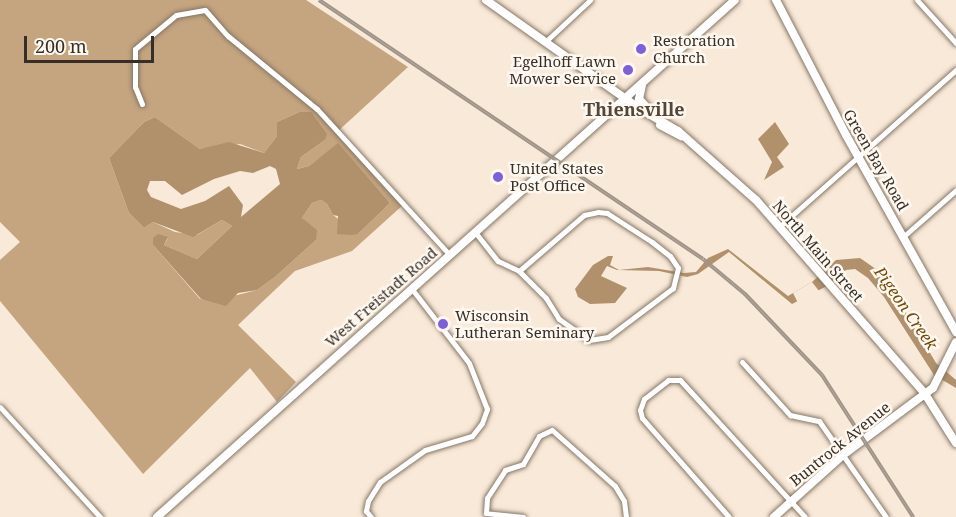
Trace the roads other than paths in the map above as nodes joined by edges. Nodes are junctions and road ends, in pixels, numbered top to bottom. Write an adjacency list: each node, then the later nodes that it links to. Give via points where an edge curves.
1 (486, 0): 6 (street, North Main Street)
2 (590, 0): 6 (street)
3 (735, 0): 9 (street, West Freistadt Road)
4 (776, 0): 15 (street, Green Bay Road)
5 (917, 0): 7 (street)
6 (545, 42): 10 (street, North Main Street)
7 (956, 43)
8 (956, 69): 15 (street)
9 (642, 83): 10 (street, West Freistadt Road); 13 (street, via 639,99)
10 (625, 99): 12 (street, North Main Street); 18 (street, West Freistadt Road)
11 (142, 104): 20 (street, via 135,87 135,49 177,15 205,10 228,36 317,109)
12 (642, 110): 13 (street, North Main Street); 14 (street, North Main Street)
13 (652, 113): 14 (street, North Main Street)
14 (681, 136): 17 (street, North Main Street, via 736,179)
15 (858, 157): 17 (street); 19 (street, Green Bay Road)
16 (956, 190): 19 (street)
17 (779, 226): 26 (street, North Main Street)
18 (474, 232): 20 (street, West Freistadt Road); 21 (street, via 498,261)
19 (904, 236): 23 (street, Green Bay Road)
20 (449, 254): 22 (street, West Freistadt Road)
21 (519, 271): 21 (street, via 538,288 566,326 589,339 601,339 673,288 677,274 670,256 615,217 598,212 584,215)
22 (411, 288): 32 (street, West Freistadt Road); 33 (street, via 469,363 487,409 472,436 418,454 380,482 368,501 366,511)
23 (956, 332)
24 (956, 342): 26 (street, via 939,379)
25 (742, 362): 29 (street, via 790,415 819,420)
26 (925, 394): 28 (street, North Main Street); 29 (street, Buntrock Avenue)
27 (0, 407): 31 (street)
28 (956, 443)
29 (843, 455): 30 (street, Buntrock Avenue); 39 (street)
30 (792, 502): 36 (street, via 680,380 668,380 644,399 642,418); 37 (street, Buntrock Avenue); 38 (street)
31 (100, 517)
32 (157, 517)
33 (371, 517)
34 (523, 517): 35 (street, via 486,513 487,498 501,474 523,464 539,436 552,430 615,486 624,501)
35 (626, 517)
36 (729, 517)
37 (774, 517)
38 (805, 517)
39 (886, 517)

